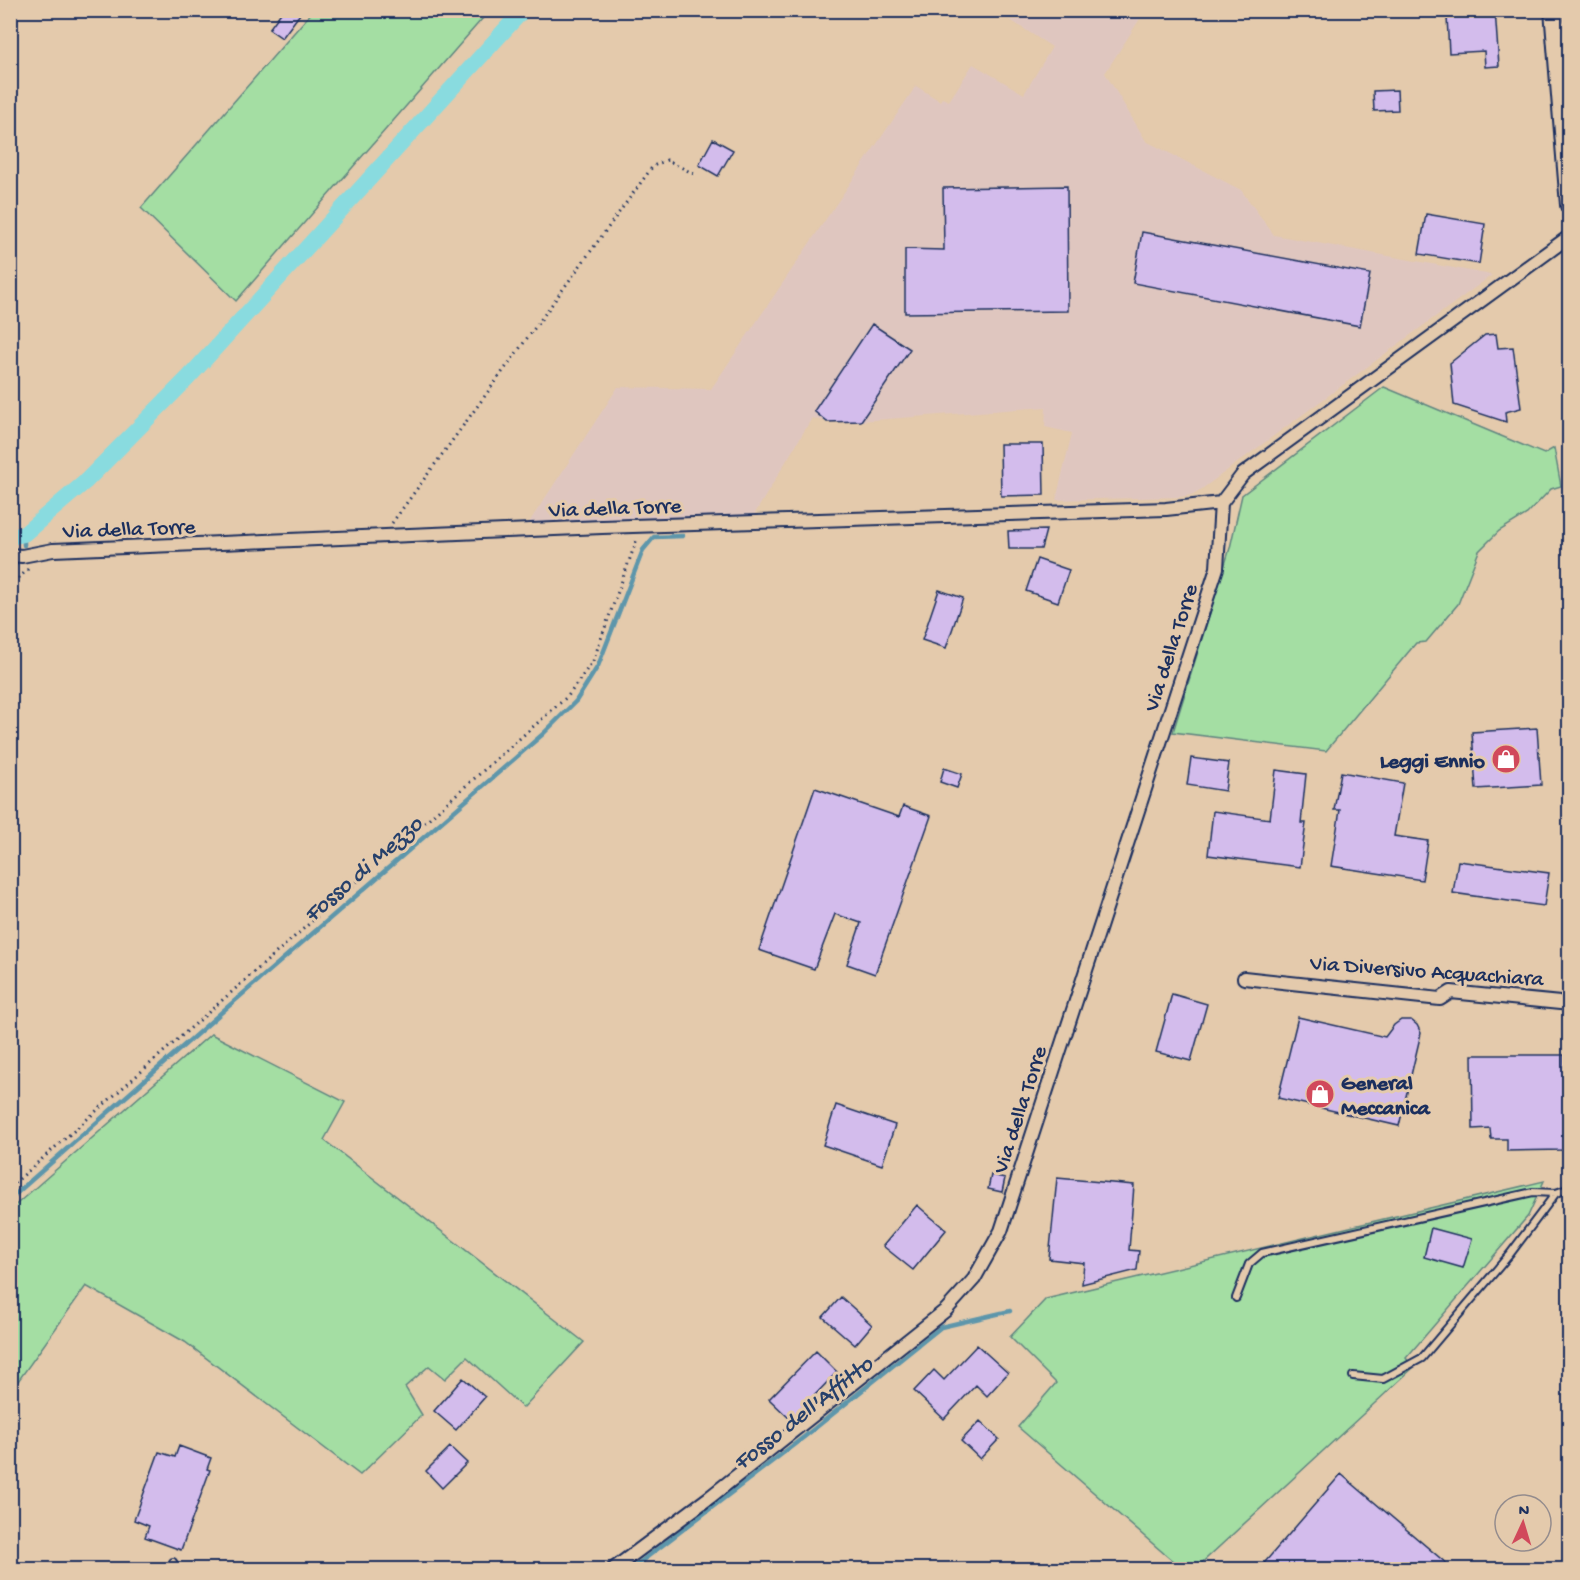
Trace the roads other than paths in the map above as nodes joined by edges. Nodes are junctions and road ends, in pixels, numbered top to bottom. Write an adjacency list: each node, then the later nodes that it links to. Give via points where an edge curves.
1 (1554, 10): 2 (main road)
2 (1569, 205)
3 (1569, 236): 4 (street, via 1243,474)
4 (1221, 503): 5 (street, Via della Torre, via 1166,509 642,526 53,550); 14 (street, Via della Torre, via 1214,579 1001,1231 975,1279 946,1310 710,1497)
5 (10, 555)
6 (1244, 978): 7 (street, Via Diversivo Acquachiara, via 1440,999 1451,992)
7 (1569, 1005)
8 (1569, 1188): 9 (lane)
9 (1556, 1193): 10 (lane, via 1533,1192 1262,1253 1249,1264); 11 (lane, via 1422,1358 1383,1379)
10 (1236, 1298)
11 (1353, 1376)
12 (174, 1562): 13 (lane)
13 (177, 1569)
14 (612, 1569)

